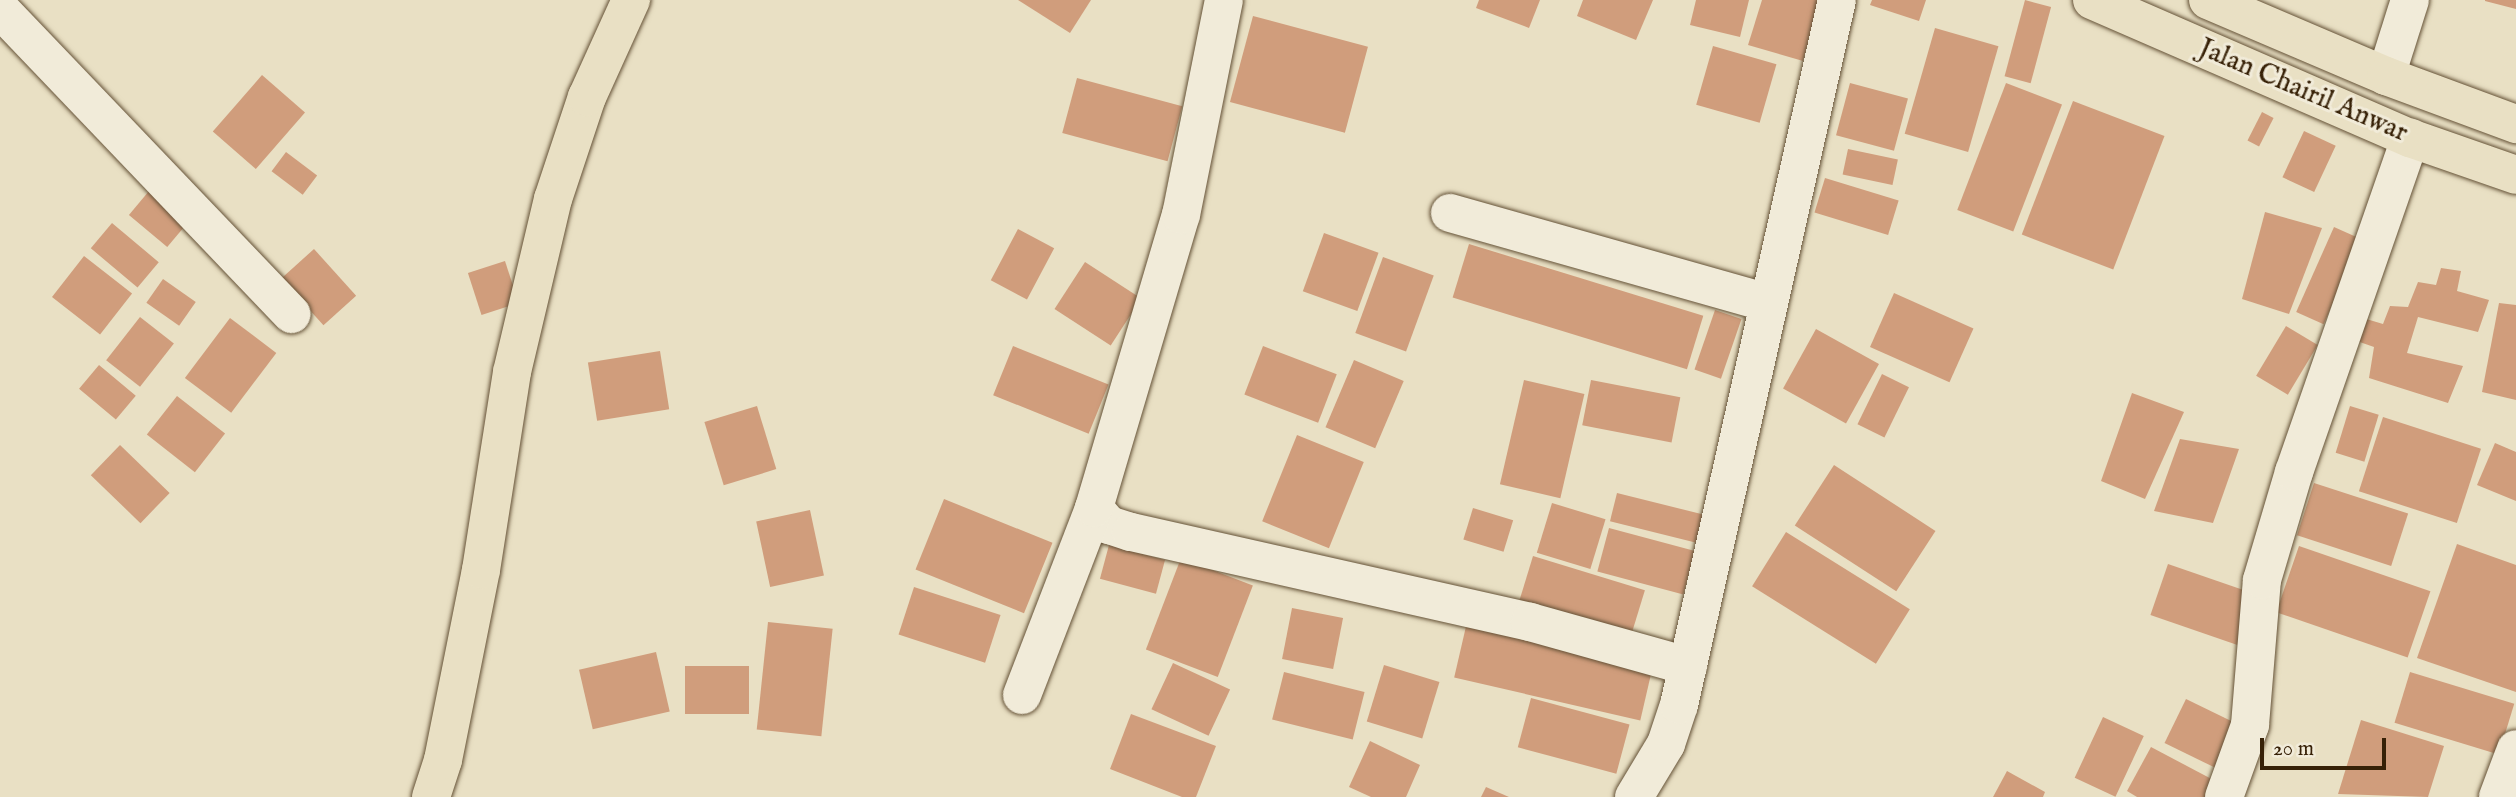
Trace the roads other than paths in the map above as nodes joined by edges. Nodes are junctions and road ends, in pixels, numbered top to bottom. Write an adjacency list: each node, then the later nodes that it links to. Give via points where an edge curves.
1 (631, 0): 19 (main road, via 587,97 553,199 512,372 481,570 443,760)
2 (1224, 0): 15 (street, via 1213,37 1181,215)
3 (1837, 0): 13 (street)
4 (2092, 0): 10 (main road, Jalan Chairil Anwar)
5 (2208, 0): 8 (main road, Jalan Chairil Anwar)
6 (2410, 0): 8 (street)
7 (0, 9): 14 (street)
8 (2386, 76): 9 (main road, Jalan Chairil Anwar)
9 (2516, 124)
10 (2410, 138): 11 (main road, Jalan Chairil Anwar); 21 (street, via 2294,472 2262,580 2250,725)
11 (2516, 174)
12 (1450, 213): 13 (street)
13 (1769, 303): 16 (street)
14 (291, 314)
15 (1094, 508): 16 (street, via 1109,525 1131,532 1530,622); 17 (street)
16 (1688, 666): 20 (street, via 1666,744)
17 (1022, 695)
18 (2516, 749): 22 (street)
19 (431, 797)
20 (1634, 797)
21 (2224, 797)
22 (2498, 797)

